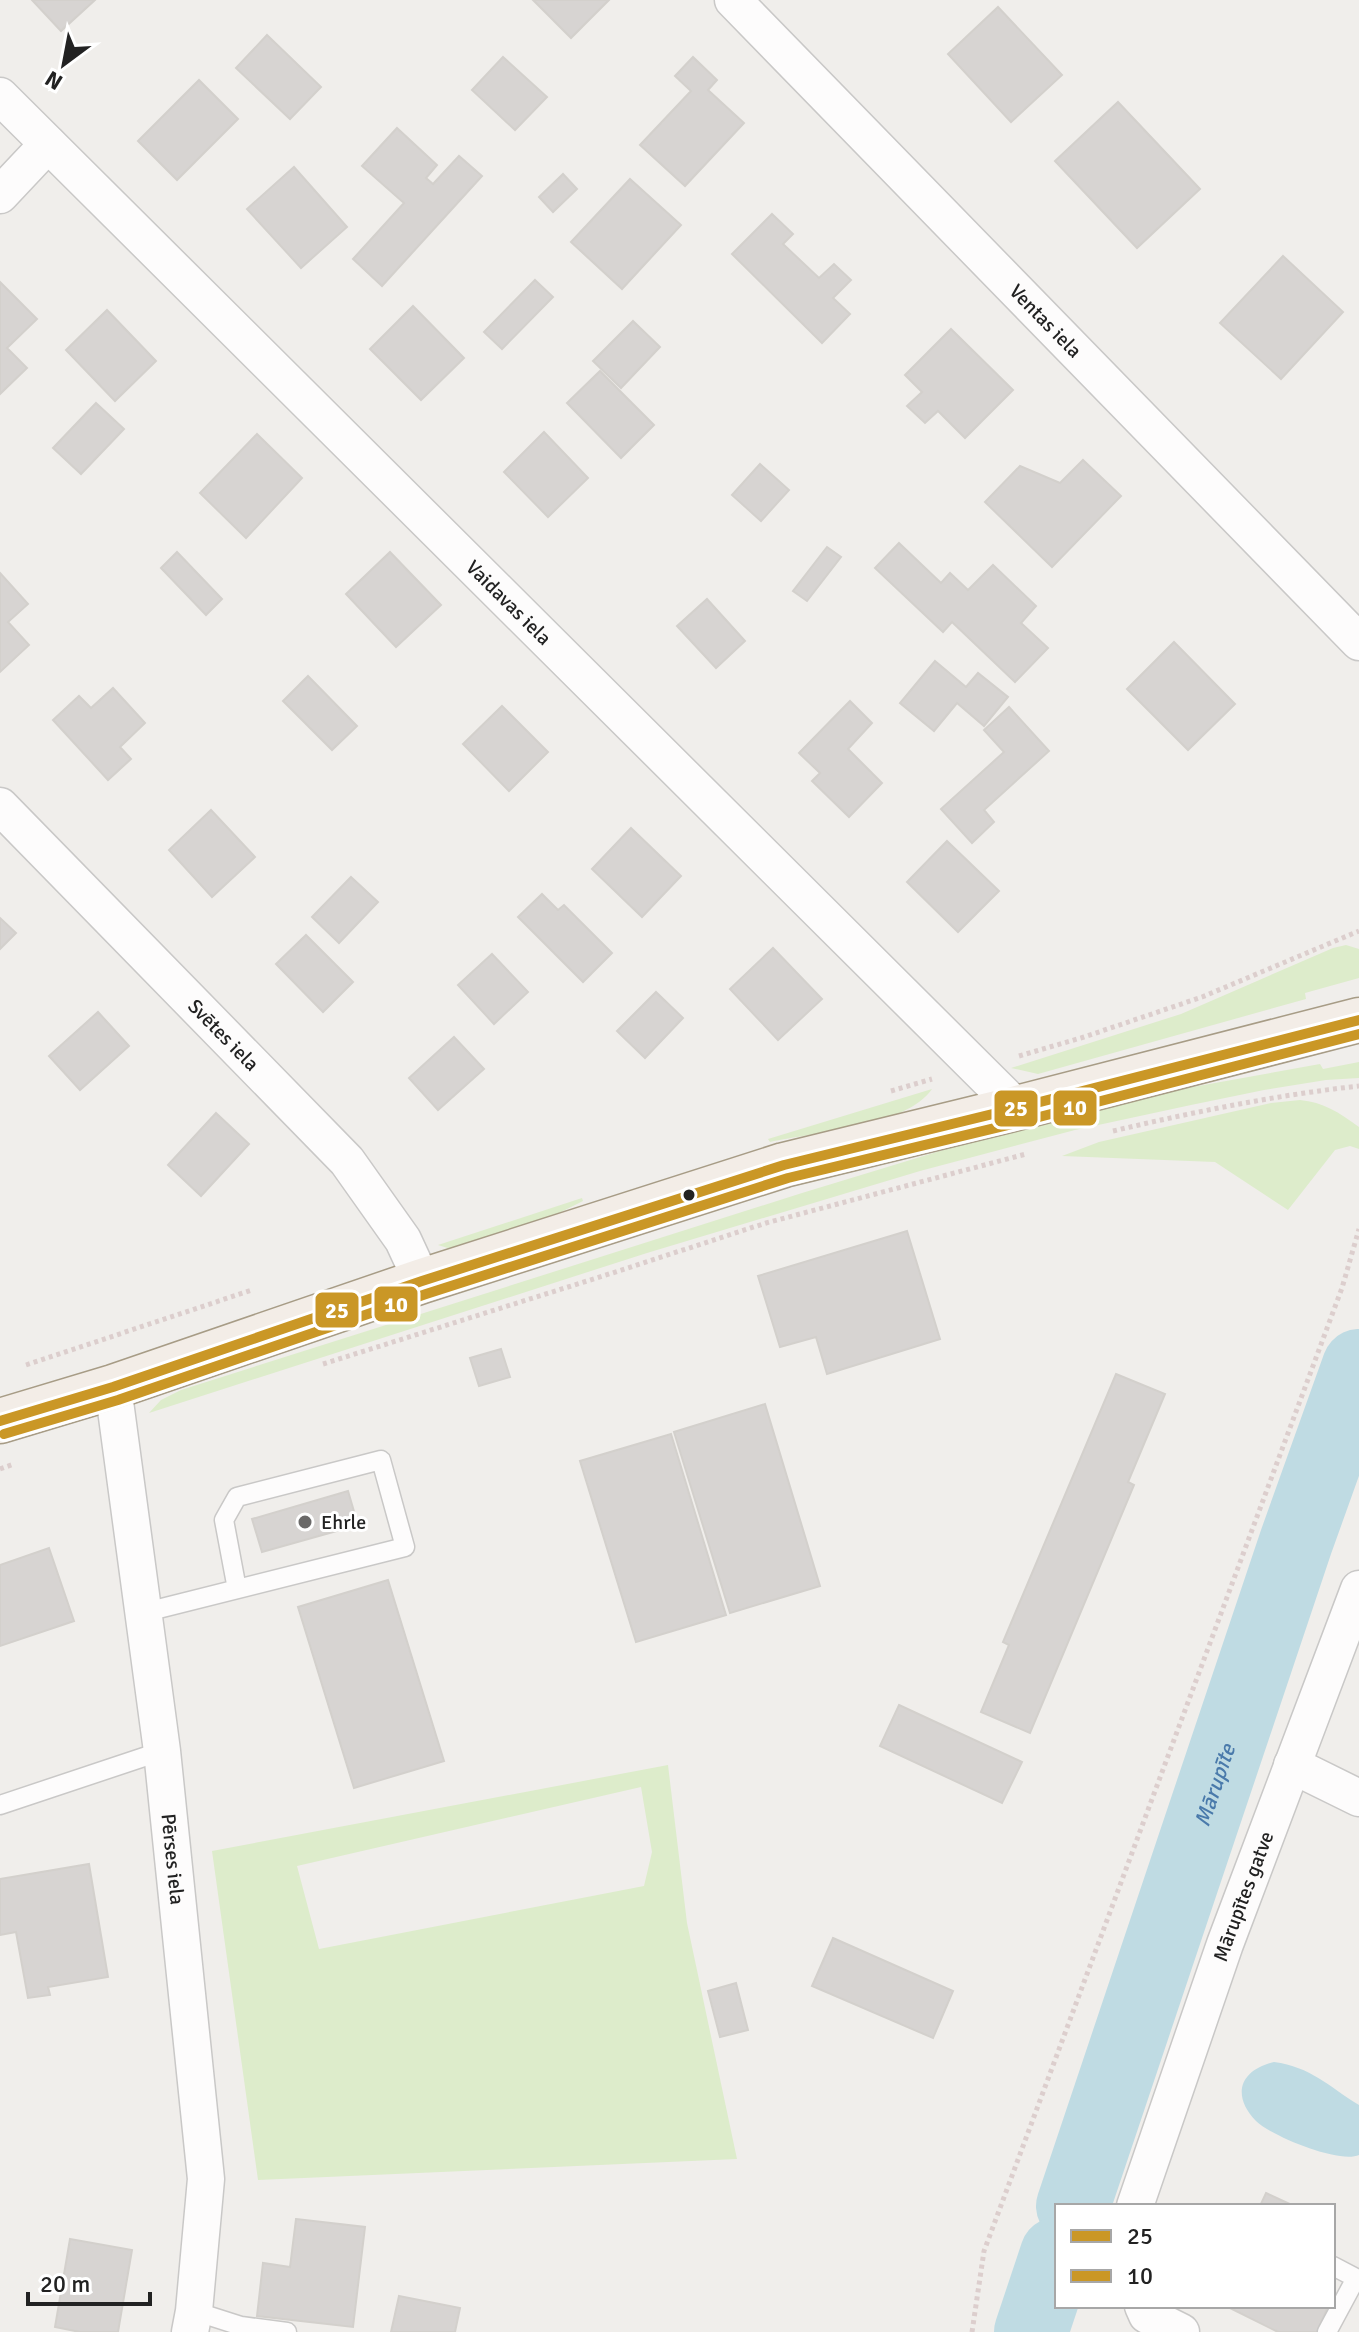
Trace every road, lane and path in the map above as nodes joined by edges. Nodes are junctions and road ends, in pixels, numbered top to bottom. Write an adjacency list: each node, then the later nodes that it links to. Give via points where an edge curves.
1 (733, 0): 5 (street, Ventas iela)
2 (0, 96): 3 (street, Vaidavas iela)
3 (48, 144): 4 (street); 9 (street, Vaidavas iela)
4 (0, 195)
5 (1359, 642)
6 (0, 806): 13 (street, Svētes iela, via 347,1161 403,1240)
7 (1359, 1020): 9 (main road)
8 (1359, 1086): 10 (path, via 1202,1110)
9 (1017, 1108): 13 (main road, via 784,1165)
10 (1099, 1135)
11 (1039, 1150): 14 (path, via 766,1223)
12 (1359, 1229): 31 (path, via 1342,1288 984,2251)
13 (422, 1281): 15 (main road)
14 (316, 1367)
15 (113, 1387): 16 (main road); 21 (street, Pērses iela)
16 (0, 1421)
17 (27, 1460): 18 (path)
18 (0, 1469)
19 (237, 1589): 19 (lane, via 405,1547 381,1460 237,1497 224,1520); 21 (lane)
20 (1359, 1589): 23 (street, Mārupītes gatve)
21 (142, 1613): 22 (street, Pērses iela)
22 (162, 1751): 25 (lane); 29 (street, Pērses iela, via 206,2179)
23 (1292, 1765): 24 (street); 26 (street, Mārupītes gatve)
24 (1359, 1798)
25 (0, 1805)
26 (1136, 2204)
27 (1335, 2267): 33 (lane, via 1356,2278)
28 (1145, 2310): 32 (street)
29 (192, 2322): 30 (lane)
30 (287, 2332)
31 (972, 2332)
32 (1181, 2332)
33 (1327, 2332)

